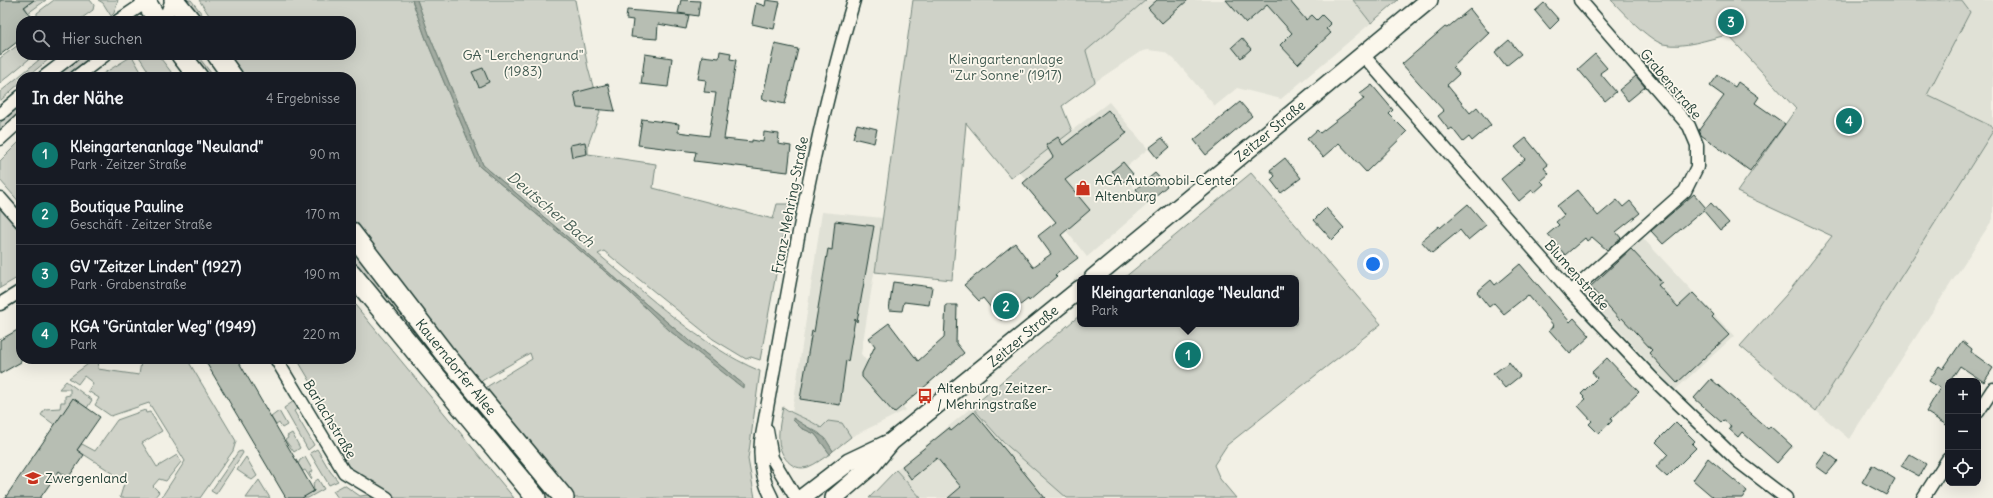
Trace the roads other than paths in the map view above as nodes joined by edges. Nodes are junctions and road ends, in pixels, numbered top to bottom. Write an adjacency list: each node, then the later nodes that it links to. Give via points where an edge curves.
1 (147, 0): 6 (street); 7 (main road)
2 (173, 0): 8 (street); 9 (main road)
3 (854, 0): 35 (street, Franz-Mehring-Straße, via 833,73 802,214)
4 (1429, 0): 10 (main road, Zeitzer Straße)
5 (1580, 0): 29 (street, Grabenstraße, via 1689,126 1697,145 1697,167 1685,191)
6 (125, 16)
7 (155, 16)
8 (164, 16)
9 (187, 16)
10 (1363, 55): 26 (main road, Zeitzer Straße); 29 (street, Blumenstraße)
11 (66, 60): 15 (street)
12 (98, 60): 16 (street)
13 (184, 60): 17 (main road)
14 (221, 60): 18 (main road)
15 (51, 72)
16 (83, 72)
17 (194, 72)
18 (229, 72)
19 (16, 100): 20 (street)
20 (0, 114)
21 (16, 125): 22 (street)
22 (0, 139)
23 (0, 198): 24 (street)
24 (16, 216)
25 (356, 239): 40 (main road, Kauerndorfer Allee, via 444,353)
26 (1097, 275)
27 (356, 279): 39 (main road, Kauerndorfer Allee)
28 (1077, 291): 36 (main road, Zeitzer Straße)
29 (1570, 292): 45 (street, Blumenstraße, via 1653,379 1739,462)
30 (16, 294): 31 (street)
31 (0, 304)
32 (279, 364): 38 (street, Barlachstraße, via 344,472)
33 (1993, 389): 34 (street)
34 (1981, 407)
35 (765, 419): 41 (street, Franz-Mehring-Straße, via 759,459 765,484); 42 (street, Franz-Mehring-Straße, via 772,458)
36 (891, 442): 43 (main road, Zeitzer Straße, via 849,462); 44 (main road, Zeitzer Straße, via 872,466)
37 (1945, 464): 46 (street)
38 (387, 498)
39 (536, 498)
40 (564, 498)
41 (772, 498)
42 (796, 498)
43 (802, 498)
44 (834, 498)
45 (1786, 498)
46 (1923, 498)

